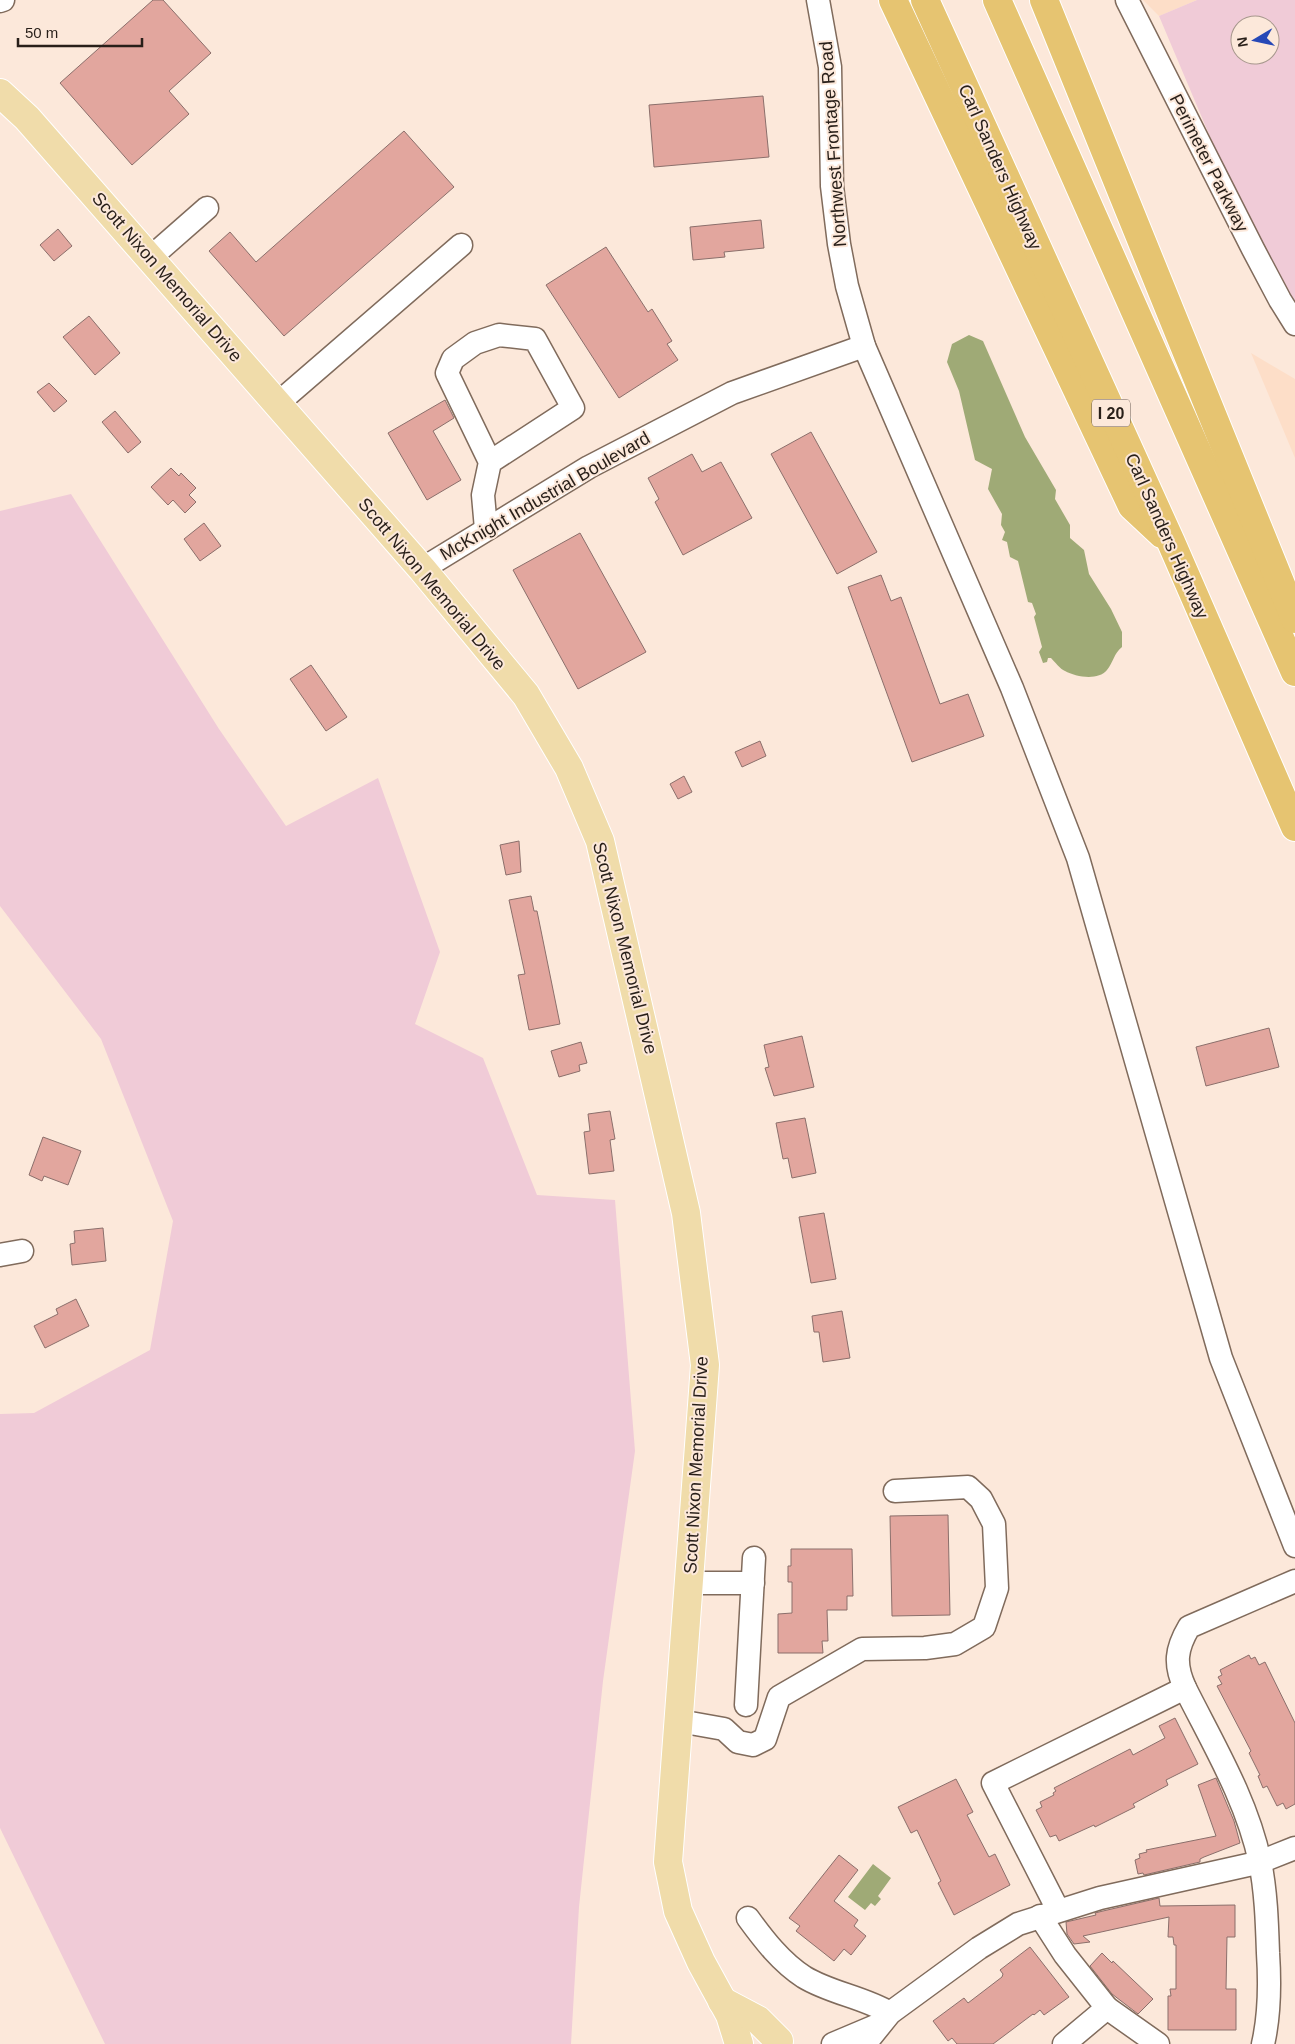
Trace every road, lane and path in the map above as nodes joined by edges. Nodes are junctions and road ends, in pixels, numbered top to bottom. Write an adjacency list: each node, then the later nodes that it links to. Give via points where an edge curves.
1 (818, 0): 12 (street, Northwest Frontage Road, via 830,67 832,186 839,244)
2 (893, 0): 16 (highway, via 1132,506)
3 (925, 0): 16 (highway, Carl Sanders Highway / I 20)
4 (997, 0): 19 (highway)
5 (1044, 0): 18 (highway)
6 (1127, 0): 11 (street, Perimeter Parkway, via 1257,258)
7 (0, 93): 10 (main road, Scott Nixon Memorial Drive, via 27,118)
8 (207, 208): 10 (street)
9 (461, 245): 13 (street)
10 (150, 258): 13 (main road, Scott Nixon Memorial Drive)
11 (1295, 324)
12 (864, 346): 15 (street, McKnight Industrial Boulevard, via 732,393 589,467); 22 (street, Northwest Frontage Road, via 1012,688 1078,858 1221,1358)
13 (277, 404): 17 (main road, Scott Nixon Memorial Drive)
14 (490, 462): 14 (street, via 447,373 453,359 475,343 499,335 536,338 573,408); 15 (street, via 482,495)
15 (486, 530): 17 (street, McKnight Industrial Boulevard)
16 (1171, 542): 20 (highway, Carl Sanders Highway / I 20)
17 (422, 569): 25 (main road, Scott Nixon Memorial Drive, via 526,696 569,768 600,841 686,1213 706,1364)
18 (1295, 619)
19 (1295, 672)
20 (1295, 826)
21 (895, 1491): 28 (street, via 968,1487 981,1499 994,1524 997,1588 984,1627 955,1644 862,1649)
22 (1295, 1546)
23 (754, 1558): 26 (street)
24 (1295, 1581): 27 (street, via 1189,1627 1178,1655 1178,1672)
25 (690, 1582): 26 (street); 30 (main road, Scott Nixon Memorial Drive)
26 (752, 1583): 29 (street)
27 (1184, 1688): 33 (street, via 1228,1771); 34 (street, via 992,1783)
28 (779, 1697): 29 (street); 31 (street, via 765,1739 753,1745 738,1742)
29 (746, 1705): 31 (street)
30 (679, 1721): 31 (street); 36 (main road, Scott Nixon Memorial Drive, via 668,1862 678,1911)
31 (724, 1730)
32 (1295, 1848): 33 (street)
33 (1260, 1862): 34 (street); 45 (street, via 1270,1993)
34 (1049, 1913): 37 (street, via 1065,1955); 38 (street, via 1018,1924 979,1948)
35 (748, 1918): 38 (street, via 766,1942 805,1977 871,2002)
36 (722, 2001): 39 (main road, via 758,2020); 40 (main road, Scott Nixon Memorial Drive)
37 (1107, 2008): 43 (street); 44 (street)
38 (884, 2019): 41 (street); 42 (street)
39 (780, 2043)
40 (739, 2044)
41 (833, 2044)
42 (865, 2044)
43 (1064, 2044)
44 (1158, 2044)
45 (1263, 2044)

